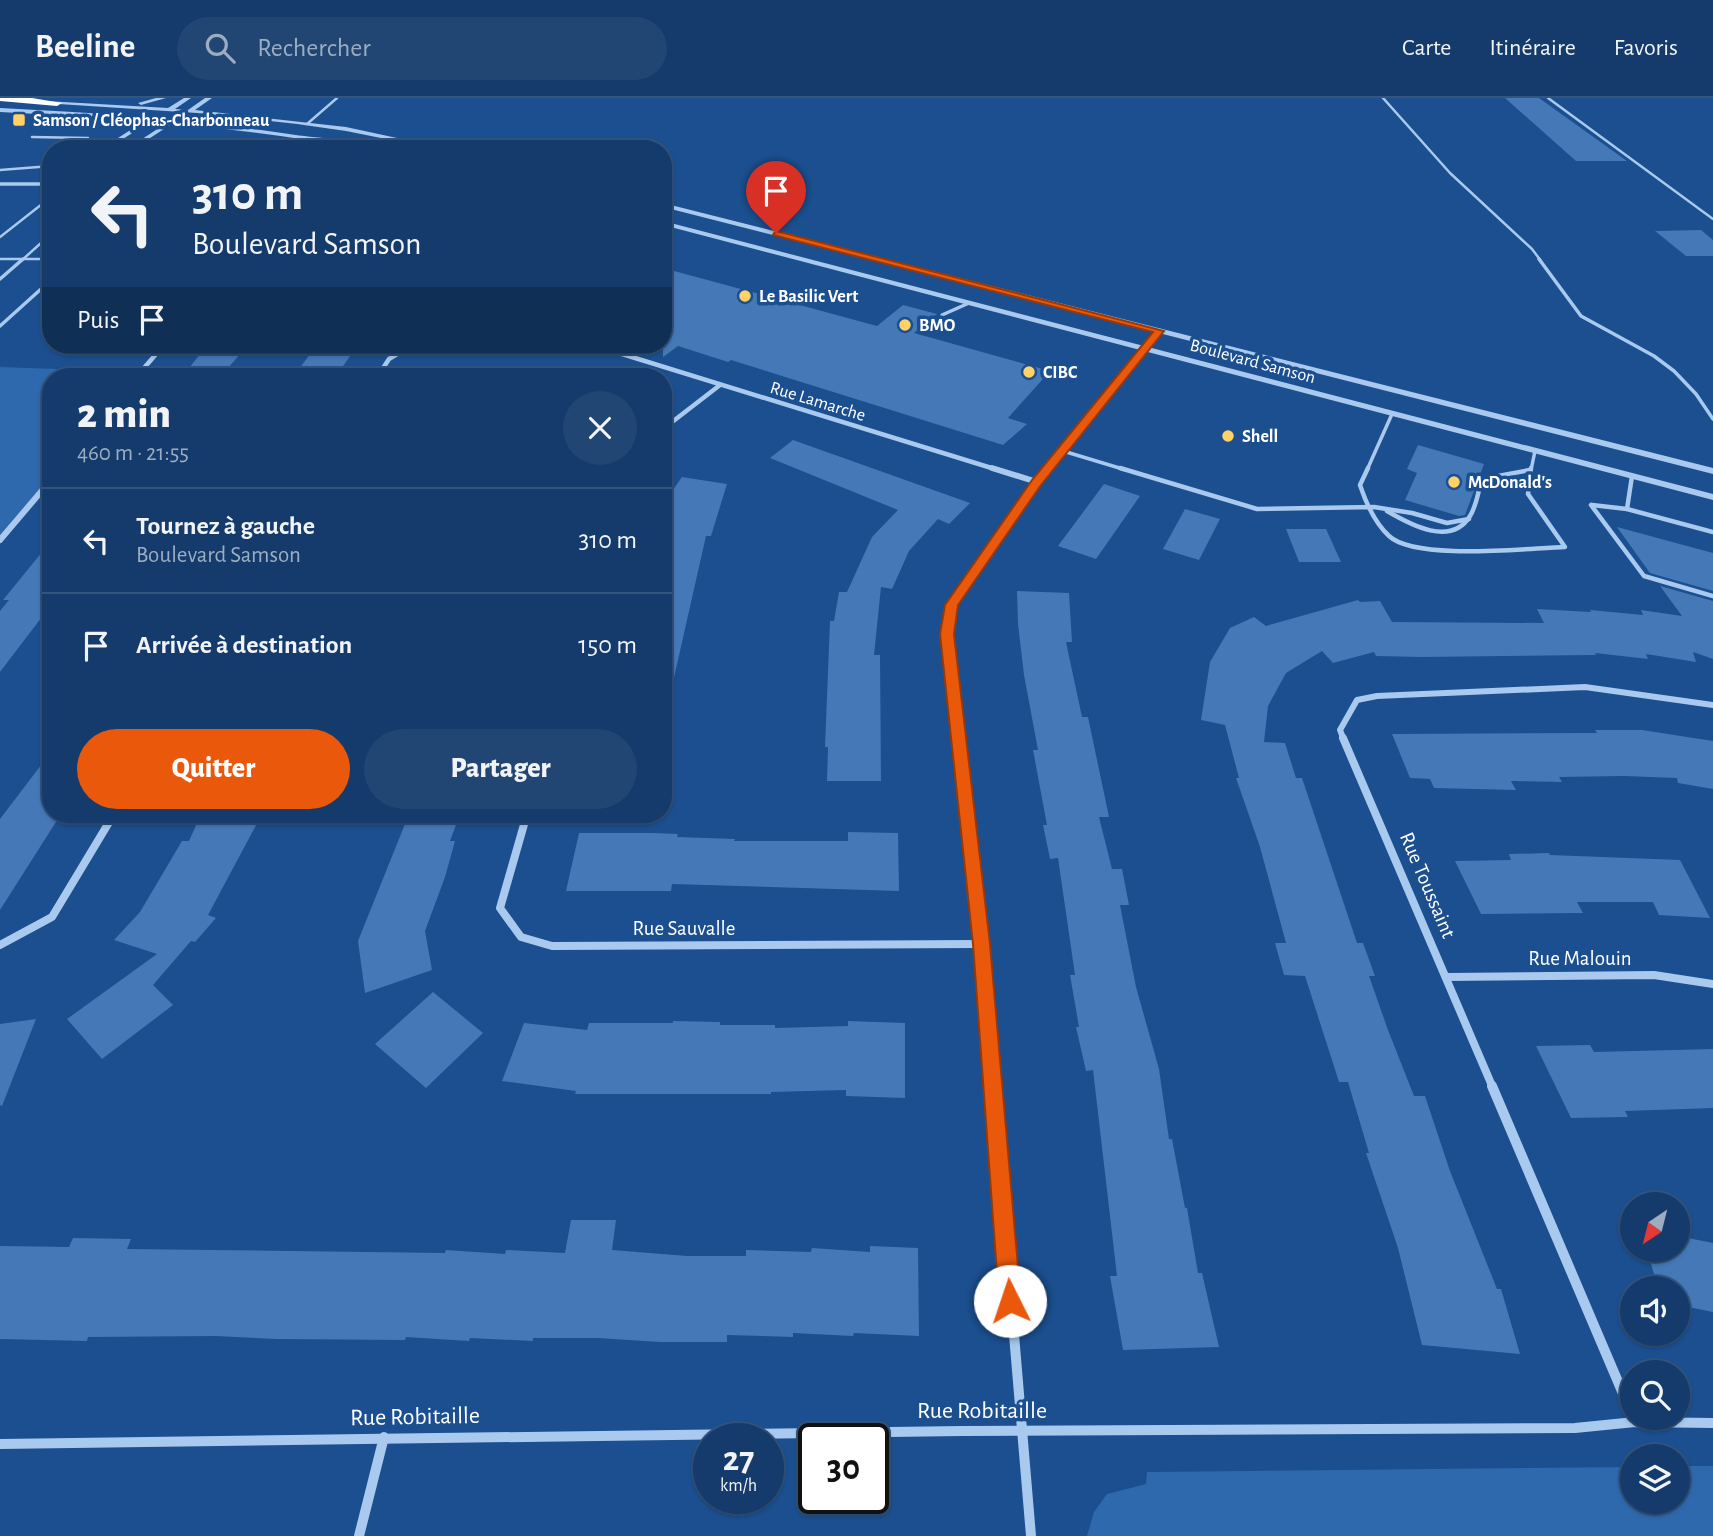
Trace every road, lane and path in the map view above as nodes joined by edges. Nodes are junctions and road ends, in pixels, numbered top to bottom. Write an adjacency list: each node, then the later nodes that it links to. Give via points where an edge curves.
1 (163, 98): 9 (street)
2 (188, 98): 10 (street)
3 (209, 98): 12 (street)
4 (337, 98): 15 (lane)
5 (1383, 98): 51 (lane, via 1450,173 1532,250 1581,316 1674,371)
6 (1548, 98): 28 (lane)
7 (0, 99): 8 (highway)
8 (57, 103): 9 (street)
9 (127, 107): 10 (street)
10 (169, 109): 12 (street); 13 (street)
11 (0, 110): 13 (street)
12 (190, 111): 14 (street); 15 (street)
13 (151, 119): 14 (street); 18 (street)
14 (173, 121): 19 (street); 20 (street)
15 (307, 124): 21 (street)
16 (32, 137): 17 (lane)
17 (86, 140)
18 (118, 140)
19 (144, 140)
20 (319, 140)
21 (395, 140)
22 (42, 168): 23 (lane)
23 (0, 170)
24 (0, 184): 25 (street)
25 (42, 184)
26 (42, 204): 30 (lane)
27 (672, 207): 40 (street, Boulevard Samson)
28 (1713, 219)
29 (672, 225): 37 (street, Boulevard Samson)
30 (0, 237)
31 (42, 242): 33 (lane)
32 (0, 259): 33 (lane)
33 (23, 259): 34 (lane); 35 (lane)
34 (42, 259)
35 (0, 279)
36 (42, 288): 39 (lane)
37 (969, 303): 38 (lane); 41 (street, Boulevard Samson)
38 (942, 315)
39 (0, 326)
40 (1160, 331): 41 (street); 56 (street, Boulevard Samson)
41 (1146, 349): 50 (street, Boulevard Samson); 53 (street)
42 (156, 354): 45 (street)
43 (397, 354): 46 (street)
44 (622, 354): 47 (street, Rue Lamarche)
45 (144, 368)
46 (383, 368)
47 (666, 368)
48 (672, 370): 49 (street, Rue Lamarche)
49 (720, 385): 52 (street); 58 (street, Rue Lamarche)
50 (1392, 414): 54 (street, Boulevard Samson); 61 (lane, via 1362,478)
51 (1713, 419)
52 (672, 422)
53 (1063, 450): 58 (street); 61 (lane, via 1257,509)
54 (1535, 451): 55 (lane); 57 (street, Boulevard Samson)
55 (1530, 470): 61 (lane, via 1528,494 1565,547 1418,549 1385,533); 64 (lane, via 1482,479)
56 (1713, 471)
57 (1632, 476): 60 (street, Boulevard Samson); 63 (lane)
58 (1037, 482): 71 (street, via 951,605 947,634)
59 (42, 491): 66 (street)
60 (1713, 497)
61 (1367, 507): 62 (lane)
62 (1384, 509): 64 (lane, via 1447,523); 64 (lane, via 1405,522 1441,533 1455,531)
63 (1627, 509): 65 (lane); 67 (lane, via 1591,505 1644,576)
64 (1469, 519)
65 (1713, 532)
66 (0, 540)
67 (1713, 596)
68 (1713, 705): 73 (street, Rue Toussaint, via 1585,687 1357,700 1340,730)
69 (109, 823): 72 (street, via 52,917)
70 (524, 823): 71 (street, Rue Sauvalle, via 500,908 522,937 552,946)
71 (981, 944): 79 (street)
72 (0, 945)
73 (1446, 976): 74 (street, Rue Malouin, via 1654,975); 75 (street, Rue Toussaint)
74 (1713, 985)
75 (1620, 1386)
76 (1620, 1421): 79 (street, Rue Robitaille, via 1575,1428)
77 (1690, 1422): 78 (street, Rue Robitaille)
78 (1713, 1423)
79 (1020, 1430): 80 (street, Rue Robitaille); 83 (street)
80 (384, 1437): 81 (street, Rue Robitaille); 82 (street)
81 (0, 1444)
82 (359, 1536)
83 (1031, 1536)

